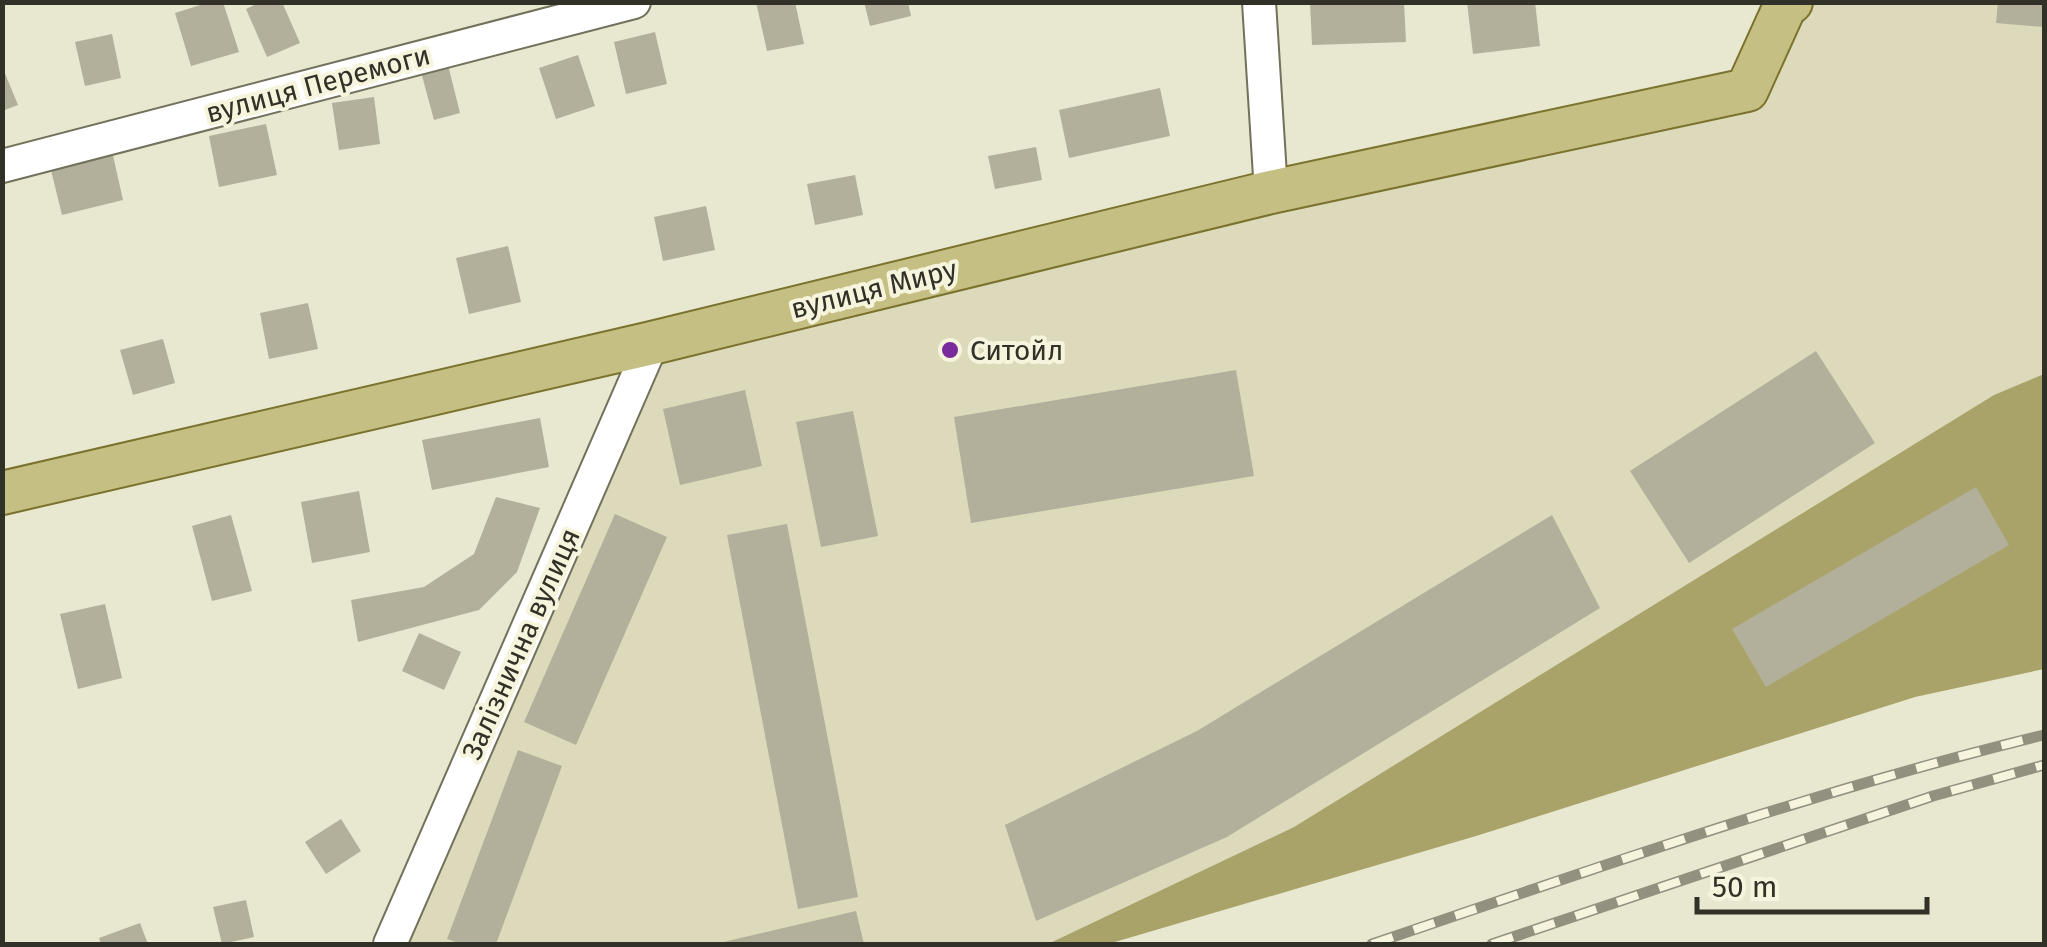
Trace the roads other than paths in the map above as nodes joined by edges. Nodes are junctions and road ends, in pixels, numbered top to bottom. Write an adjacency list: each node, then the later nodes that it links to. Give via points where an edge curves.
1 (634, 2): 4 (street, вулиця Перемоги)
2 (1259, 2): 5 (street)
3 (1787, 4): 5 (main road, вулиця Миру, via 1747,90)
4 (2, 166)
5 (1271, 192): 6 (main road, вулиця Миру)
6 (652, 344): 7 (main road, вулиця Миру); 8 (street, Залізнична вулиця)
7 (2, 493)
8 (390, 944)

